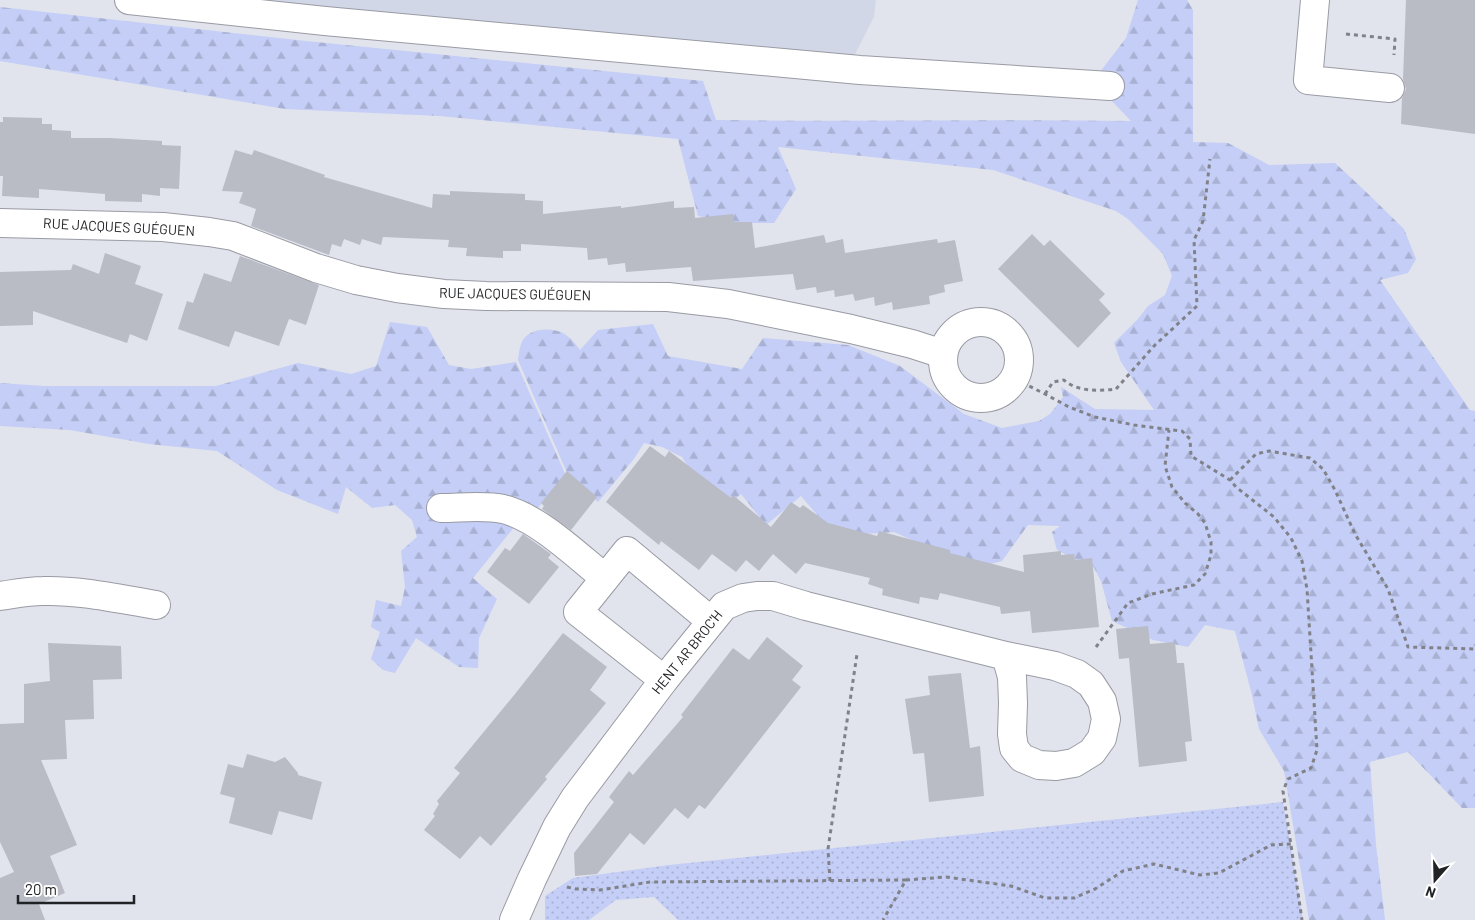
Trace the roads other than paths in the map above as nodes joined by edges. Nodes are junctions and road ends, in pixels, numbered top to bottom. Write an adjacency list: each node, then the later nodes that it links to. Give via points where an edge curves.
1 (129, 0): 3 (street, via 860,70)
2 (1315, 0): 4 (street, via 1308,80)
3 (1110, 86)
4 (1390, 88)
5 (0, 223): 6 (street, RUE JACQUES GUÉGUEN, via 164,227 233,236 356,280 444,294 668,297 728,304 850,329)
6 (943, 354): 6 (street, via 946,375 952,386 973,398 997,396 1008,389 1020,366 1020,353 1007,331 983,321 958,329 949,339)
7 (441, 508): 8 (street, via 502,509 514,513 540,527)
8 (605, 578): 11 (street, HENT AR BROC'H, via 627,551); 13 (street, HENT AR BROC'H, via 578,612)
9 (0, 596): 10 (street, via 64,592)
10 (156, 605)
11 (711, 621): 12 (street, HENT AR BROC'H, via 724,606 744,598 773,596); 13 (street, HENT AR BROC'H)
12 (1006, 656): 12 (street, HENT AR BROC'H, via 1055,666 1077,674 1091,684 1102,701 1106,719 1102,738 1092,752 1074,763 1056,766 1039,765 1022,758 1014,748 1012,677)
13 (664, 680): 14 (street, HENT AR BROC'H, via 556,827)
14 (514, 920)

